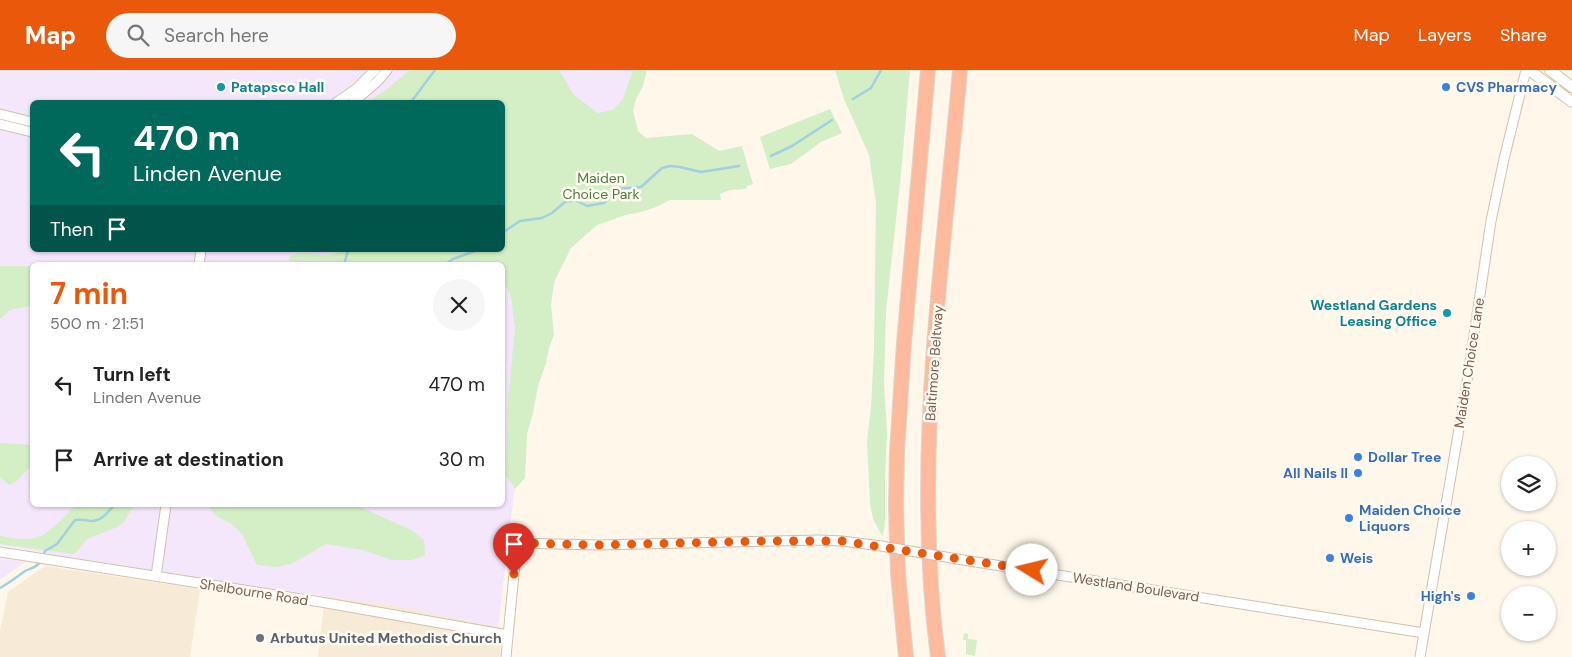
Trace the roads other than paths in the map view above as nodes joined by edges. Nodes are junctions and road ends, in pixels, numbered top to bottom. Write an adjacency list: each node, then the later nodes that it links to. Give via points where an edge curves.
1 (375, 70): 9 (street)
2 (387, 70): 10 (street)
3 (924, 70): 16 (highway)
4 (928, 70): 16 (highway)
5 (960, 70): 24 (highway, Baltimore Beltway, via 927,452 929,572)
6 (1528, 70): 11 (main road); 20 (street, Maiden Choice Lane, via 1491,221)
7 (1550, 70): 8 (main road)
8 (1572, 87)
9 (340, 100)
10 (355, 100)
11 (1572, 102)
12 (0, 114): 13 (street)
13 (30, 122)
14 (0, 124): 15 (street)
15 (30, 132)
16 (922, 133): 23 (highway, via 897,452 898,574)
17 (166, 507): 19 (street)
18 (0, 552): 19 (street, Shelbourne Road)
19 (156, 576): 21 (street, Shelbourne Road)
20 (1424, 633): 21 (street, Westland Boulevard, bridge, via 881,546 819,540 597,545 517,543); 25 (street, Maiden Choice Lane)
21 (508, 635): 22 (street)
22 (506, 657)
23 (906, 657)
24 (938, 657)
25 (1420, 657)

